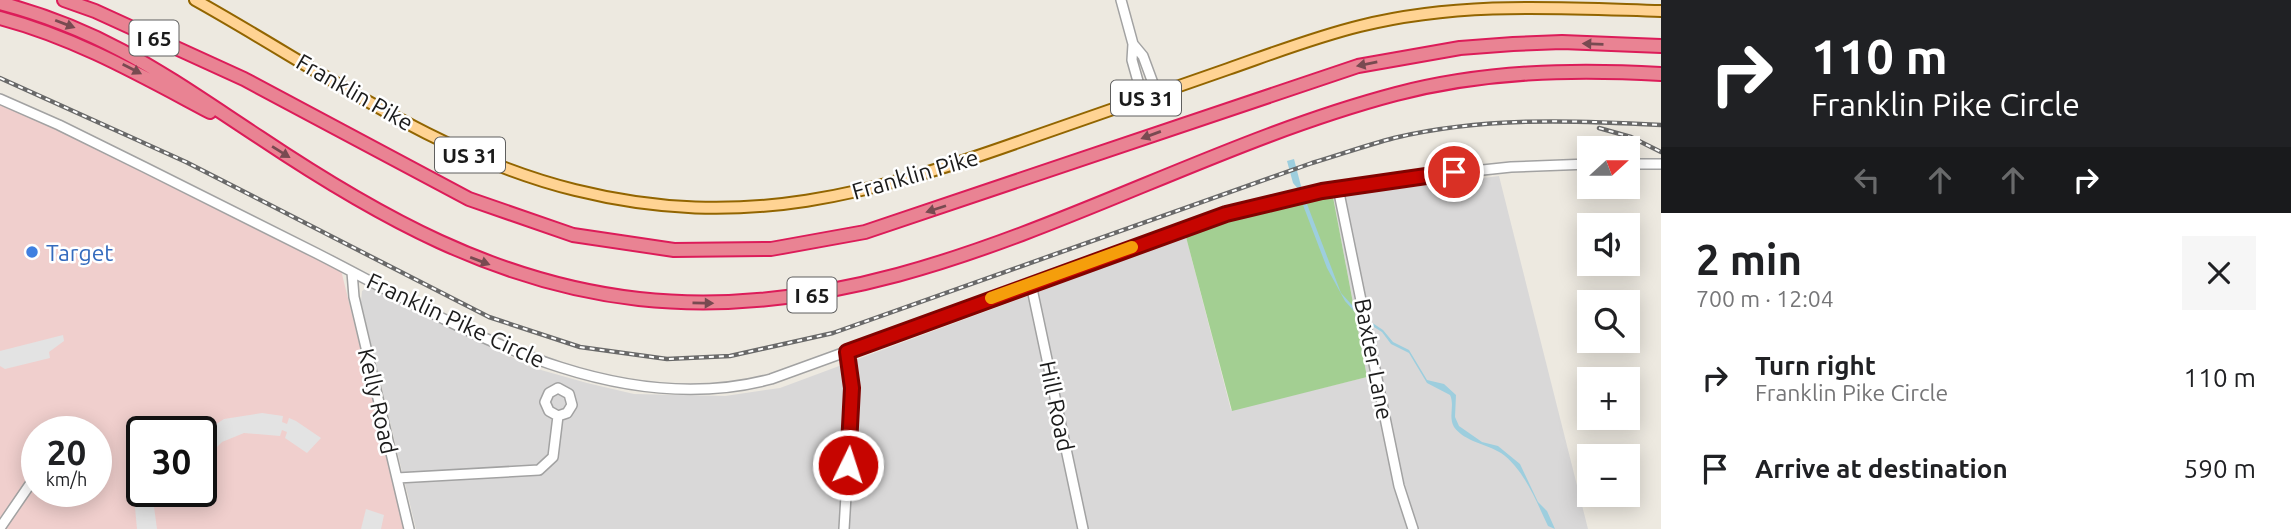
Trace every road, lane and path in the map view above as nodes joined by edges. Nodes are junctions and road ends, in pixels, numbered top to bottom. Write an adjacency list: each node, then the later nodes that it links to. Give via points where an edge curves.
1 (64, 0): 9 (highway, I 65, one-way to 1, via 1513,44 1358,66 865,232 771,249 674,250 573,235 469,199 244,79)
2 (195, 0): 13 (main road, Franklin Pike / US 31, via 394,116 471,155 573,190 660,205 756,207 855,194 934,172)
3 (1121, 0): 8 (street)
4 (0, 3): 14 (highway, I 65, one-way to 14, via 70,25 128,52)
5 (1610, 5): 6 (main road, Franklin Pike / US 31); 11 (main road, Franklin Pike / US 31, via 1499,6 1405,16 1308,41)
6 (1661, 11)
7 (0, 18): 14 (highway, one-way to 14, via 111,59)
8 (1133, 44): 11 (street, via 1143,56); 13 (street, via 1132,60)
9 (1661, 46)
10 (1661, 74): 14 (highway, I 65, one-way to 10, via 391,220 500,268 614,296 692,303 757,302 848,289 924,269 1313,121 1400,93 1516,73)
11 (1157, 94): 13 (main road, Franklin Pike / US 31)
12 (0, 99): 19 (street, Franklin Pike Circle)
13 (1143, 99)
14 (259, 138)
15 (1640, 164): 16 (street)
16 (1661, 164)
17 (1577, 165): 18 (street, Franklin Pike Circle, via 1472,170)
18 (1338, 188): 20 (street, Franklin Pike Circle, via 1226,214); 30 (street, Baxter Lane, via 1399,486)
19 (352, 272): 21 (street, Franklin Pike Circle, via 511,349 615,381 681,387 746,384); 23 (street, Kelly Road)
20 (1031, 284): 21 (street, Franklin Pike Circle); 29 (street, Hill Road)
21 (847, 352): 28 (street, via 852,396)
22 (558, 416): 23 (street, via 553,457 539,470)
23 (397, 478): 27 (street, Kelly Road)
24 (21, 495): 25 (street)
25 (2, 519): 26 (street)
26 (0, 528)
27 (410, 529)
28 (844, 529)
29 (1083, 529)
30 (1413, 529)

